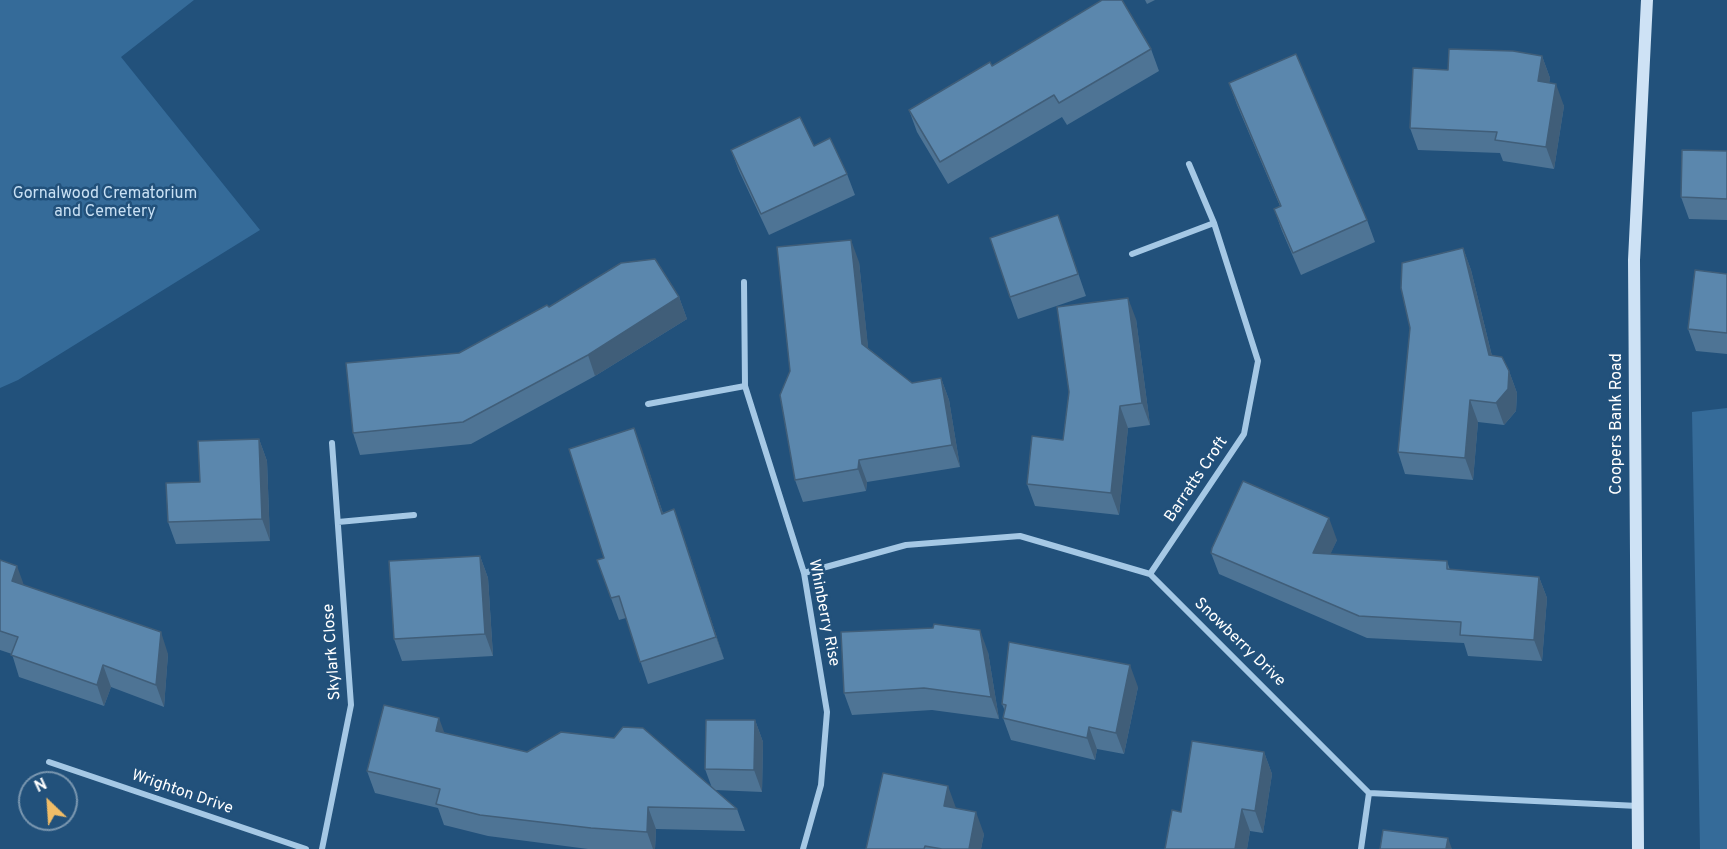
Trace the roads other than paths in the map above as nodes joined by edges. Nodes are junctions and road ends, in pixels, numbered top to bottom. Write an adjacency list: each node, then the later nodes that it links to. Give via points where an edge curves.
1 (1647, 0): 15 (street, Coopers Bank Road, via 1634,260)
2 (1189, 164): 3 (street, Barratts Croft)
3 (1214, 223): 4 (street); 12 (street, Barratts Croft, via 1258,361 1244,434)
4 (1132, 254)
5 (744, 282): 6 (street, Whinberry Rise)
6 (745, 386): 7 (street); 11 (street, Whinberry Rise)
7 (648, 404)
8 (333, 443): 10 (street, Skylark Close)
9 (414, 515): 10 (street)
10 (338, 522): 17 (street, Skylark Close, via 351,705)
11 (804, 573): 12 (street, Snowberry Drive, via 906,546 1020,536); 18 (street, Whinberry Rise, via 827,712 821,785)
12 (1150, 574): 14 (street, Snowberry Drive)
13 (50, 762): 16 (street, Wrighton Drive)
14 (1369, 793): 15 (street); 19 (street)
15 (1638, 806): 20 (street, Coopers Bank Road)
16 (306, 849)
17 (322, 849)
18 (803, 849)
19 (1361, 849)
20 (1638, 849)

